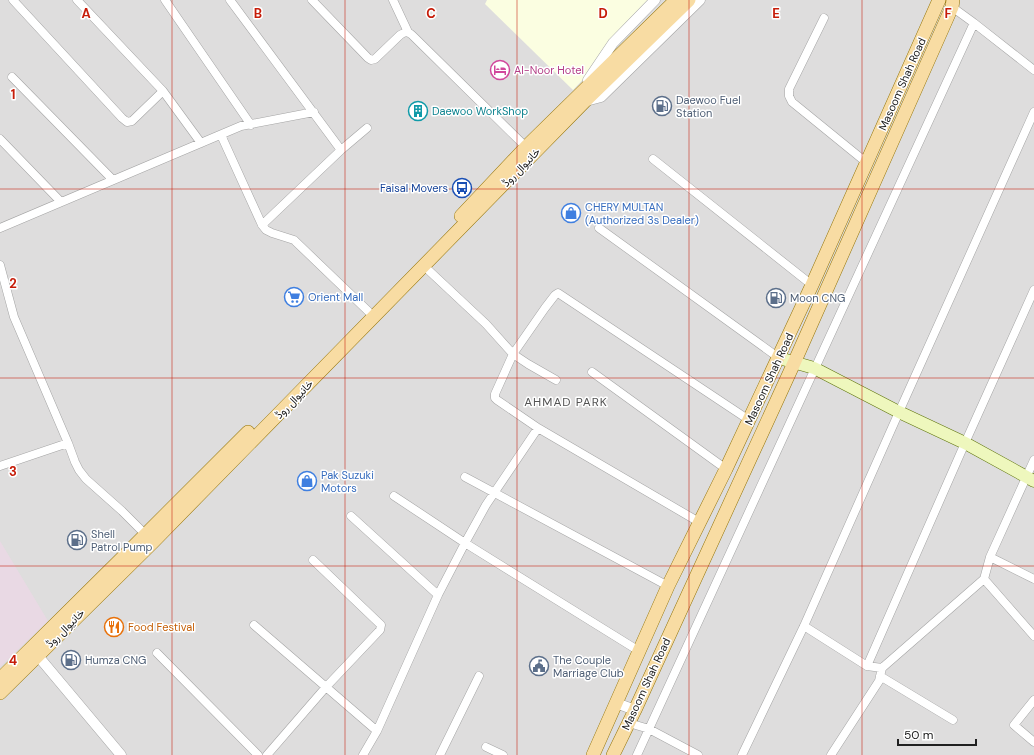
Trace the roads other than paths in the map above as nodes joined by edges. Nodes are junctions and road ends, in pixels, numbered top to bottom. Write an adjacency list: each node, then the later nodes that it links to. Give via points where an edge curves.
1 (13, 0): 17 (street, via 127,122 132,121)
2 (77, 0): 17 (street)
3 (165, 0): 21 (street)
4 (230, 0): 19 (street)
5 (312, 0): 14 (street, via 371,60 400,35)
6 (393, 0): 14 (street)
7 (689, 0): 18 (main road, خانیوال روڈ)
8 (700, 0): 18 (street, via 602,97)
9 (939, 0): 29 (main road, Masoom Shah Road)
10 (666, 1): 18 (main road, خانیوال روڈ); 18 (street, خانیوال روڈ, via 614,43)
11 (952, 4): 13 (street); 42 (main road, Masoom Shah Road)
12 (824, 18): 29 (street, via 789,89 789,96 792,102)
13 (974, 23): 15 (street); 43 (street)
14 (408, 32): 26 (street)
15 (1034, 70)
16 (12, 77): 30 (street)
17 (162, 91): 25 (street)
18 (582, 98): 26 (main road, خانیوال روڈ); 36 (main road, خانیوال روڈ)
19 (314, 112): 21 (street); 27 (street)
20 (1034, 112): 46 (street)
21 (251, 124): 23 (street)
22 (367, 128): 27 (street)
23 (221, 135): 25 (street); 32 (street)
24 (0, 139): 31 (street)
25 (202, 143): 30 (street)
26 (526, 147): 39 (main road, خانیوال روڈ)
27 (341, 150): 32 (street)
28 (653, 159): 37 (street)
29 (867, 164): 37 (main road, Masoom Shah Road)
30 (113, 180): 31 (street)
31 (61, 202): 33 (street)
32 (262, 225): 39 (street, via 272,233 294,240)
33 (0, 228)
34 (599, 228): 41 (street)
35 (0, 265): 49 (street, via 14,317)
36 (424, 266): 40 (street, via 486,324); 60 (main road, خانیوال روڈ)
37 (812, 285): 41 (main road, Masoom Shah Road)
38 (1034, 290): 50 (street)
39 (368, 311): 60 (main road, خانیوال روڈ)
40 (513, 354): 45 (street); 47 (street, via 544,308 558,293); 48 (street, via 494,398)
41 (779, 358): 42 (main road); 47 (main road, Masoom Shah Road)
42 (794, 363): 43 (main road); 82 (main road, Masoom Shah Road)
43 (814, 368): 46 (main road); 85 (street)
44 (592, 372): 53 (street)
45 (556, 380)
46 (899, 412): 50 (main road); 69 (street)
47 (749, 420): 53 (main road, Masoom Shah Road)
48 (538, 428): 56 (street); 59 (street)
49 (68, 443): 52 (street); 60 (street, via 79,470 86,479)
50 (965, 443): 55 (main road); 74 (street)
51 (1034, 460): 55 (street)
52 (0, 466)
53 (726, 469): 59 (main road, Masoom Shah Road)
54 (466, 477): 56 (street)
55 (1030, 479): 62 (street)
56 (494, 493): 61 (street); 66 (street)
57 (394, 496): 61 (street)
58 (351, 516): 67 (street)
59 (700, 522): 66 (main road, Masoom Shah Road)
60 (150, 538): 73 (main road, خانیوال روڈ); 77 (main road, خانیوال روڈ)
61 (465, 543): 67 (street); 71 (street)
62 (990, 557): 64 (street); 65 (street)
63 (313, 560): 78 (street, via 381,625 380,630)
64 (984, 579): 70 (street); 75 (street)
65 (1034, 579)
66 (668, 586): 71 (main road, Masoom Shah Road)
67 (438, 595): 86 (street)
68 (254, 625): 78 (street)
69 (804, 626): 74 (street); 99 (street)
70 (1034, 636)
71 (639, 651): 81 (main road, Masoom Shah Road)
72 (157, 653): 90 (street)
73 (38, 656): 79 (main road, خانیوال روڈ); 89 (street)
74 (866, 666): 75 (street)
75 (881, 672): 83 (street); 100 (street, via 880,681)
76 (479, 676): 93 (street)
77 (0, 679)
78 (326, 687): 86 (street); 91 (street)
79 (0, 693)
80 (1034, 700): 87 (street, via 1014,725)
81 (616, 704): 82 (street); 95 (main road, Masoom Shah Road)
82 (635, 710): 84 (main road, Masoom Shah Road)
83 (953, 720)
84 (629, 723): 85 (street); 96 (main road, Masoom Shah Road)
85 (648, 729): 97 (street); 98 (street)
86 (377, 731): 92 (street)
87 (1034, 742)
88 (486, 747): 94 (street)
89 (121, 755)
90 (258, 755)
91 (267, 755)
92 (363, 755)
93 (440, 755)
94 (503, 755)
95 (593, 755)
96 (613, 755)
97 (637, 755)
98 (698, 755)
99 (742, 755)
100 (831, 755)

